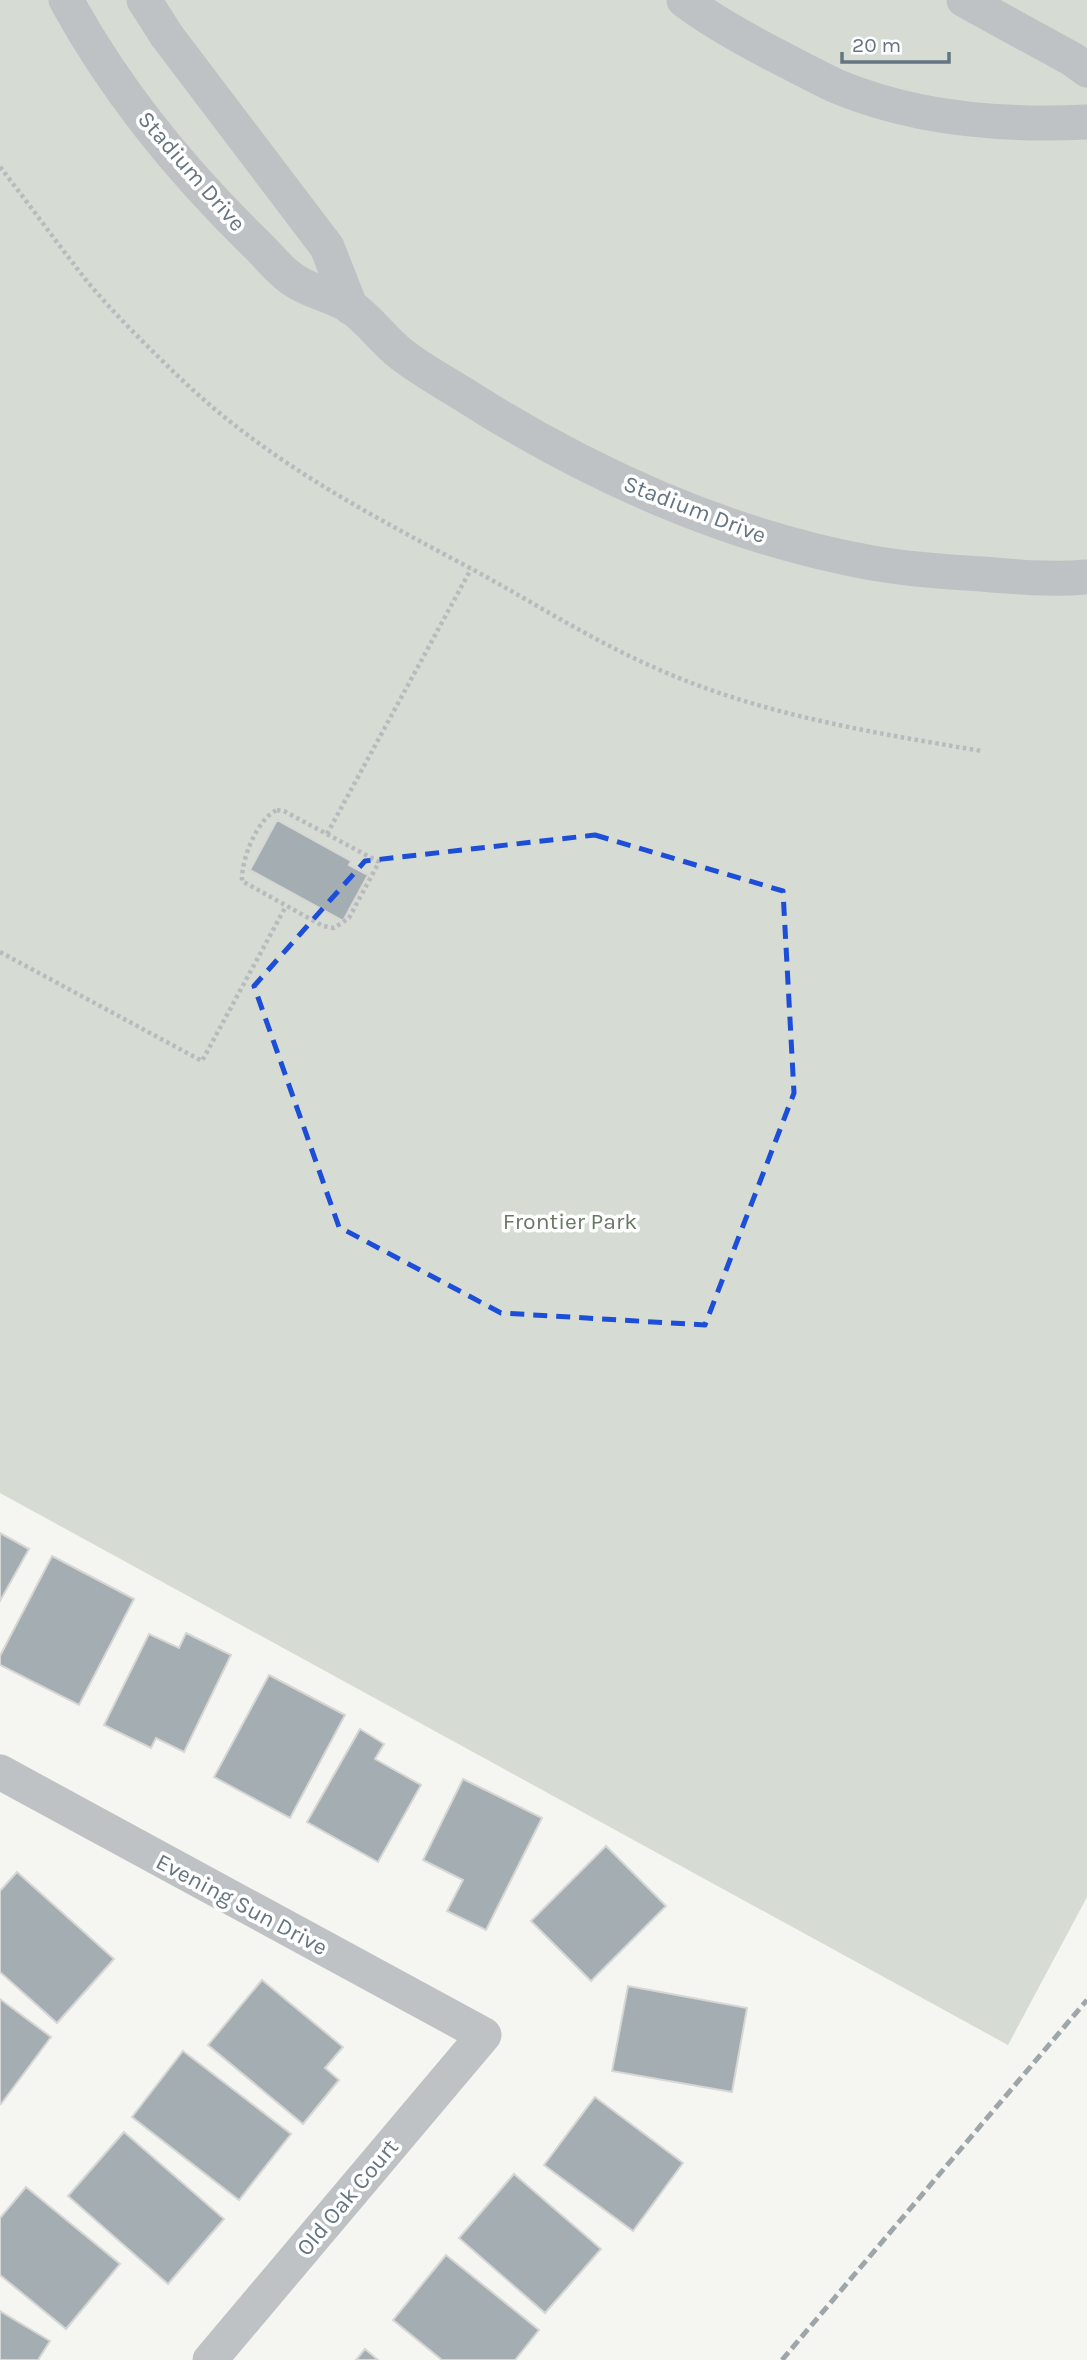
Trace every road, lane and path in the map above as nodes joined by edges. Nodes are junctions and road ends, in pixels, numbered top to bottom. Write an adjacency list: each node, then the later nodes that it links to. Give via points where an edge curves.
1 (66, 0): 8 (street, Stadium Drive, via 161,140 223,212 293,281)
2 (144, 0): 8 (street, Stadium Drive, via 327,247)
3 (684, 0): 6 (street, via 751,43 837,86 882,101 937,115 1002,122)
4 (964, 0): 5 (street)
5 (1087, 70)
6 (1087, 122)
7 (0, 167): 9 (path, via 88,282 181,379 231,422 307,478)
8 (351, 307): 10 (street, Stadium Drive, via 400,354 545,443 603,473 738,528 872,563 948,572)
9 (471, 569): 11 (path, via 588,636 726,696 855,730); 12 (path)
10 (1087, 577)
11 (982, 751)
12 (327, 834): 13 (path, via 284,811 269,813 264,821 243,859 242,881); 13 (path, via 379,862 349,918 334,928 323,926)
13 (286, 906): 14 (path, via 202,1061)
14 (0, 952)
15 (0, 1772): 16 (street, Evening Sun Drive)
16 (485, 2035): 17 (street, Old Oak Court)
17 (211, 2360)

